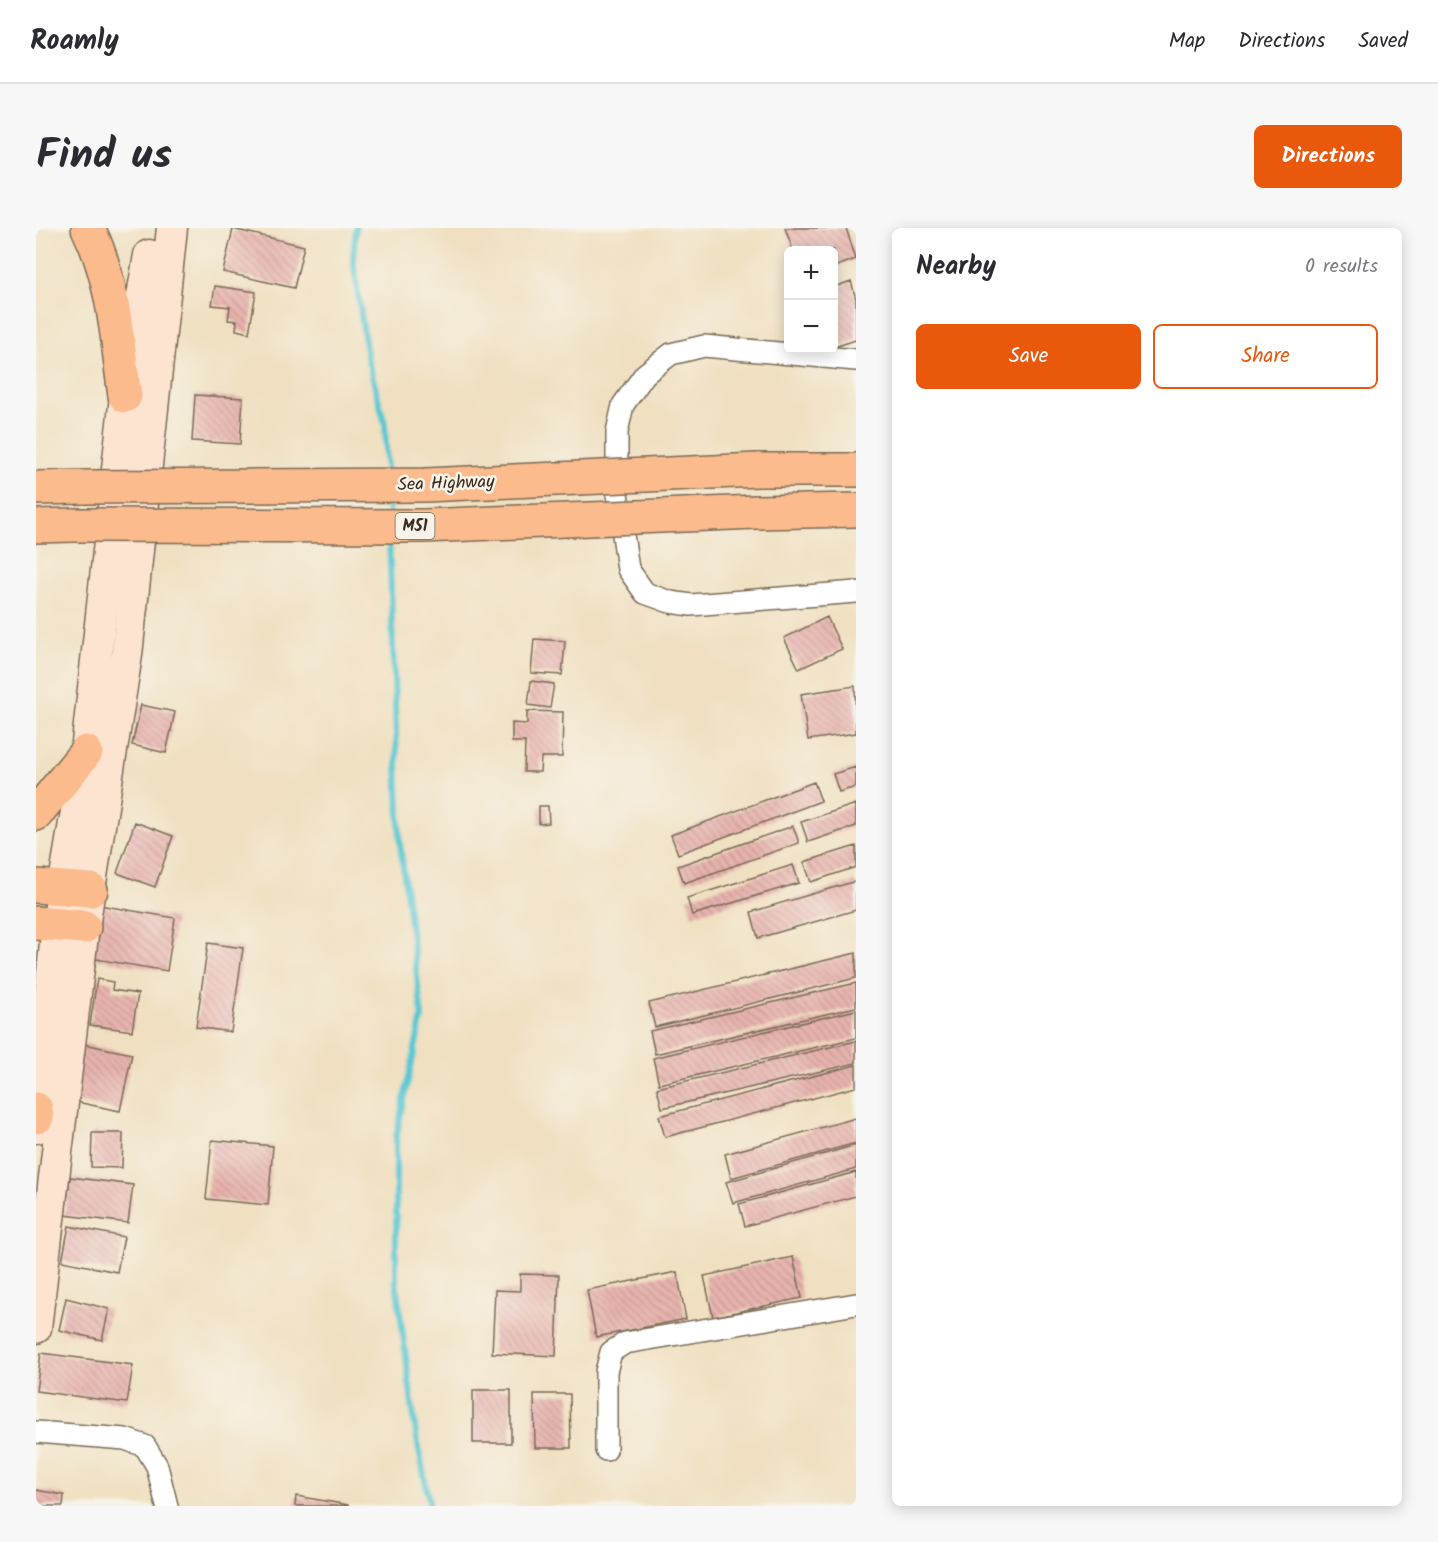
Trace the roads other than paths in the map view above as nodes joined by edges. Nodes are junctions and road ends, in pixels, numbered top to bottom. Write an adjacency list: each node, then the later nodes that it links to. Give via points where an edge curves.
1 (88, 228): 5 (highway, via 105,271)
2 (154, 228): 5 (main road)
3 (172, 228): 13 (main road, via 127,655)
4 (856, 360): 10 (street, via 704,346 671,354 645,374 623,405 617,432 618,493 628,568 645,593 691,605)
5 (125, 396): 11 (main road)
6 (856, 470): 7 (highway, Sea Highway, bridge, via 758,470 425,485)
7 (53, 485)
8 (856, 510): 9 (highway, M51, bridge, via 424,526)
9 (36, 526)
10 (856, 592)
11 (86, 752): 12 (highway); 13 (main road)
12 (36, 814)
13 (64, 888): 14 (main road)
14 (59, 925): 15 (main road); 17 (main road)
15 (36, 1118)
16 (856, 1304): 19 (street, via 625,1343 611,1352 606,1372)
17 (36, 1328)
18 (36, 1432): 20 (street, via 125,1439 145,1446 157,1466)
19 (606, 1450)
20 (167, 1506)

